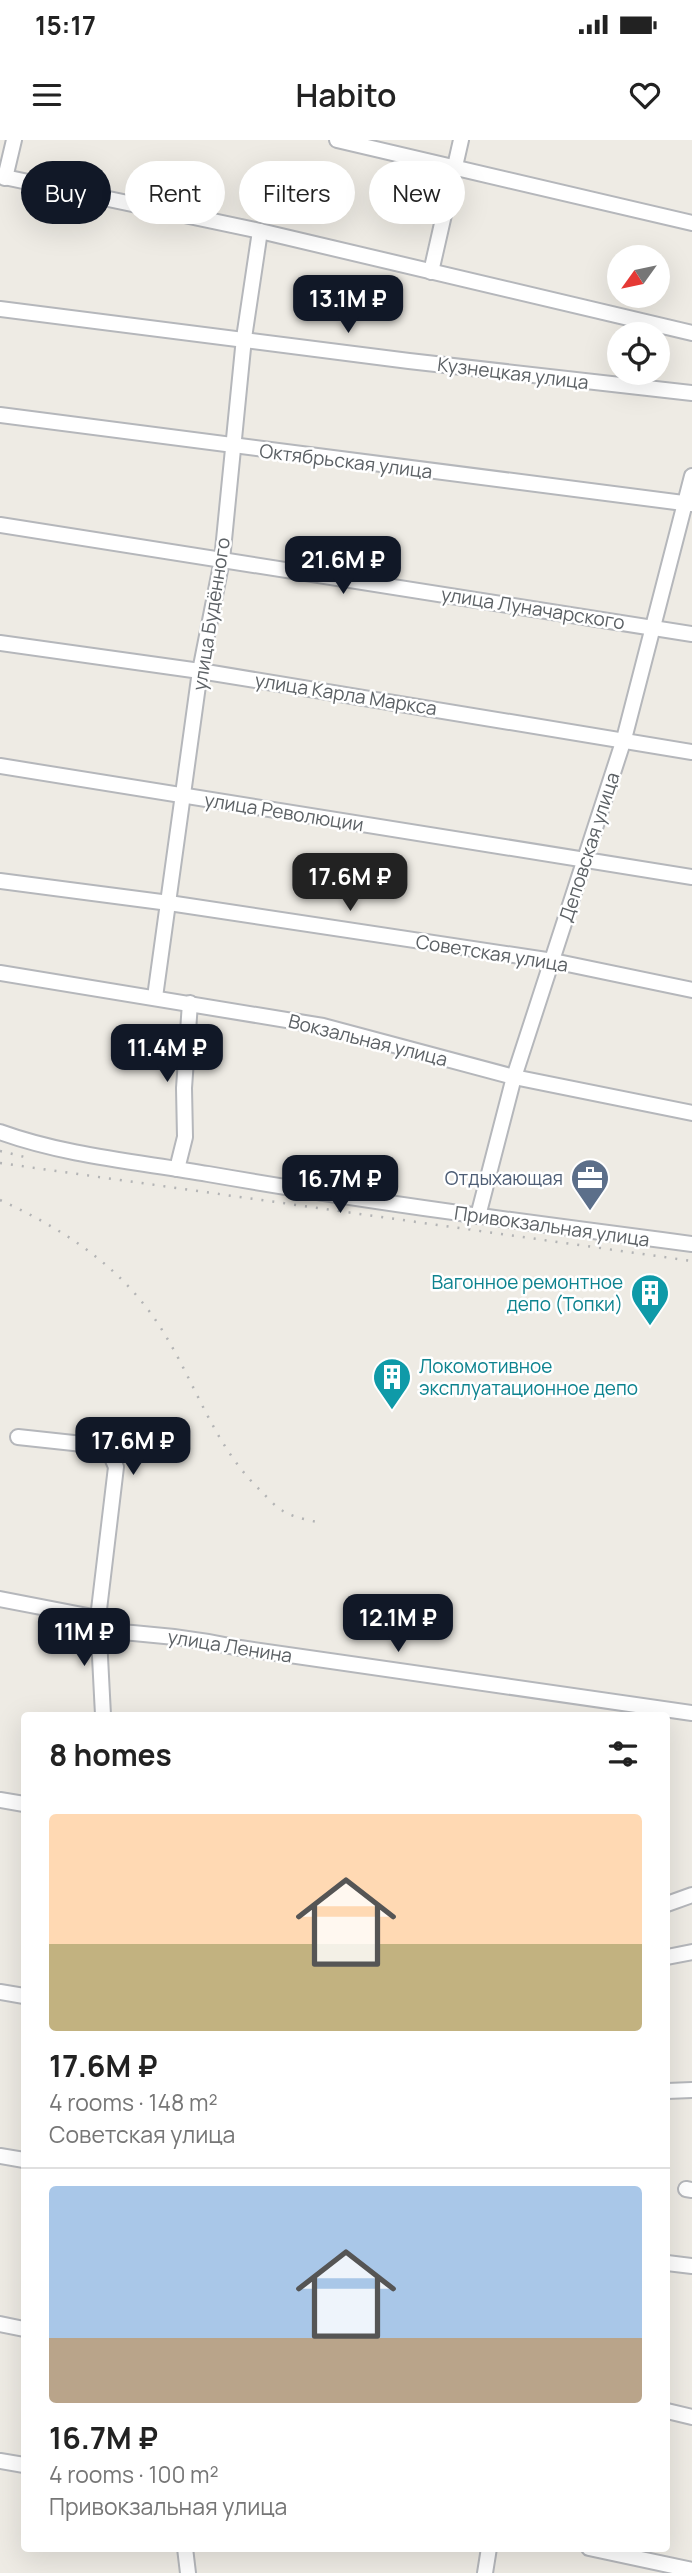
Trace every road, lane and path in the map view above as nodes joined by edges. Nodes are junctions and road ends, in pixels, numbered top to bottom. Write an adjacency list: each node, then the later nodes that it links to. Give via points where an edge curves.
1 (14, 140): 7 (street)
2 (337, 140): 4 (street)
3 (461, 140): 5 (street)
4 (422, 161)
5 (456, 161)
6 (465, 171): 8 (street)
7 (3, 177): 10 (street)
8 (692, 223)
9 (442, 224): 11 (street)
10 (260, 231): 11 (street); 14 (street, улица Будённого)
11 (431, 272): 13 (street)
12 (0, 309): 14 (street, Кузнецкая улица)
13 (692, 332)
14 (244, 338): 15 (street, Кузнецкая улица); 17 (street, улица Будённого)
15 (692, 393)
16 (0, 415): 17 (street, Октябрьская улица)
17 (232, 447): 19 (street, Октябрьская улица); 21 (street, улица Будённого)
18 (692, 476): 19 (street, Деповская улица)
19 (688, 504): 22 (street, Деповская улица)
20 (0, 525): 21 (street, улица Луначарского)
21 (222, 560): 22 (street, улица Луначарского); 25 (street, улица Будённого)
22 (654, 627): 23 (street, улица Луначарского); 26 (street, Деповская улица)
23 (692, 634)
24 (0, 643): 25 (street, улица Карла Маркса)
25 (200, 671): 26 (street, улица Карла Маркса); 29 (street, улица Будённого)
26 (624, 739): 27 (street, улица Карла Маркса); 30 (street, Деповская улица)
27 (692, 752)
28 (0, 766): 29 (street, улица Революции)
29 (183, 796): 30 (street, улица Революции); 33 (street, улица Будённого)
30 (585, 859): 31 (street, улица Революции); 34 (street, Деповская улица)
31 (692, 877)
32 (0, 881): 33 (street, Советская улица)
33 (169, 903): 34 (street, Советская улица); 37 (street, улица Будённого)
34 (553, 961): 36 (street, Советская улица); 39 (street, Деповская улица)
35 (0, 973): 37 (street, Вокзальная улица)
36 (692, 990)
37 (155, 997): 38 (street, Вокзальная улица)
38 (190, 1003): 39 (street, Вокзальная улица, via 323,1026); 42 (street, via 185,1137)
39 (514, 1077): 40 (street, Вокзальная улица); 43 (street, Деповская улица)
40 (692, 1113)
41 (0, 1132): 42 (street, Привокзальная улица, via 78,1152)
42 (177, 1169): 43 (street, Привокзальная улица)
43 (478, 1216): 44 (street, Привокзальная улица)
44 (692, 1244)
45 (18, 1437): 47 (street, via 92,1445 110,1452 116,1467 115,1487)
46 (0, 1599): 47 (street, улица Ленина)
47 (99, 1624): 48 (street); 49 (street, улица Ленина)
48 (103, 1712)
49 (692, 1713)
50 (0, 1800): 51 (street)
51 (21, 1804)
52 (692, 1895): 53 (street)
53 (670, 1903)
54 (692, 1952): 55 (street)
55 (670, 1956)
56 (0, 1992): 57 (street)
57 (21, 1996)
58 (670, 2091): 59 (street)
59 (692, 2091)
60 (0, 2156): 61 (street)
61 (21, 2160)
62 (670, 2263): 63 (street)
63 (692, 2266)
64 (0, 2324): 65 (street)
65 (21, 2328)
66 (670, 2412): 67 (street)
67 (692, 2417)
68 (0, 2461): 69 (street)
69 (21, 2464)
70 (185, 2552): 74 (street)
71 (488, 2552): 75 (street)
72 (608, 2552): 73 (street)
73 (692, 2570)
74 (188, 2573)
75 (485, 2573)

